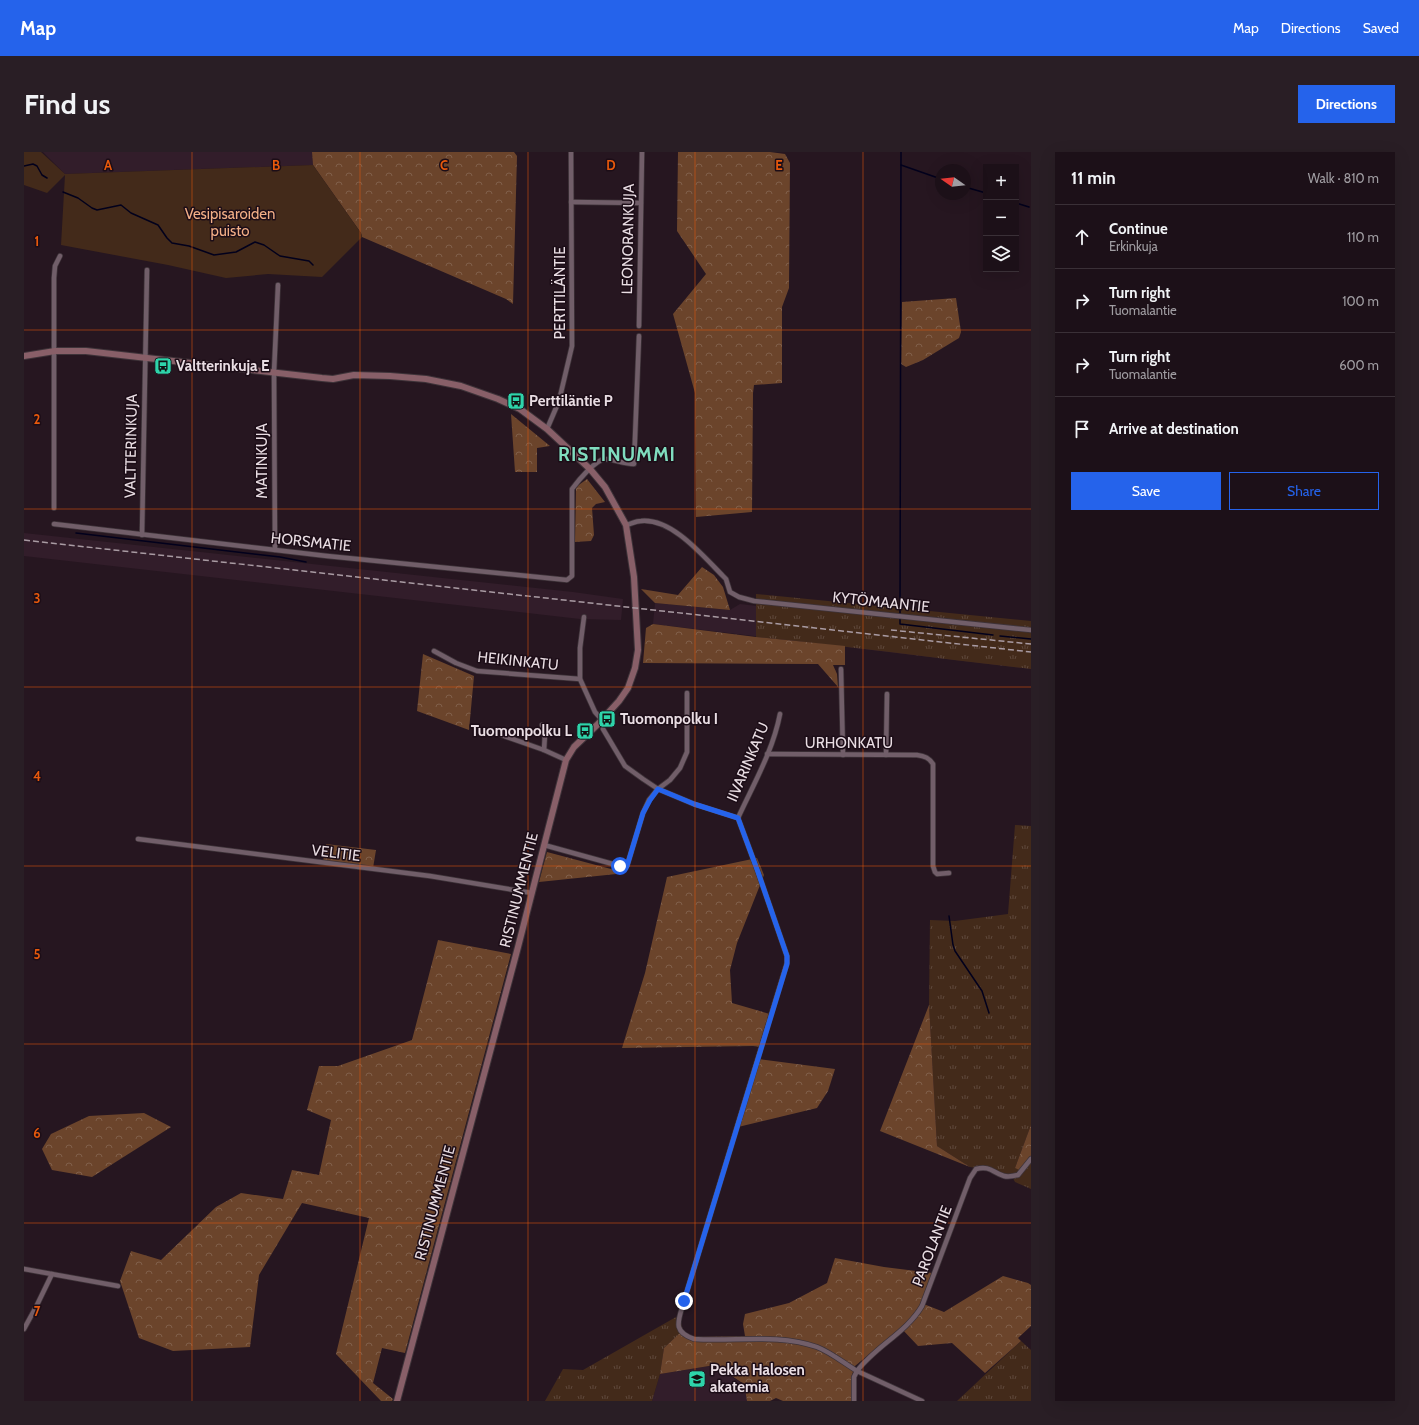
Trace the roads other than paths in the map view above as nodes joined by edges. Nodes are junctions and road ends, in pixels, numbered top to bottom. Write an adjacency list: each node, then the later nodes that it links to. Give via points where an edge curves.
1 (571, 152): 3 (street, PERTTILÄNTIE)
2 (642, 152): 4 (street, LEONORANKUJA)
3 (571, 202): 4 (street); 14 (street, PERTTILÄNTIE, via 572,346 558,401)
4 (641, 203): 8 (street, LEONORANKUJA)
5 (60, 256): 10 (street, via 54,272)
6 (147, 270): 12 (street, VALTTERINKUJA)
7 (278, 285): 13 (street, MATINKUJA)
8 (639, 326)
9 (639, 336): 15 (street, via 634,464 604,459)
10 (55, 351): 11 (street, RISTINUMMENTIE); 12 (street, RISTINUMMENTIE, via 86,351); 16 (street)
11 (24, 356)
12 (145, 358): 13 (street, RISTINUMMENTIE); 19 (street, VALTTERINKUJA)
13 (274, 372): 14 (street, RISTINUMMENTIE, via 322,378 390,376 426,379 461,386 520,409); 20 (street, MATINKUJA)
14 (546, 429): 15 (street, RISTINUMMENTIE)
15 (590, 469): 18 (street, RISTINUMMENTIE, via 605,488); 20 (street, HORSMATIE, via 572,489 572,576 567,580)
16 (54, 508)
17 (54, 524): 19 (street, HORSMATIE)
18 (626, 525): 22 (street, KYTÖMAANTIE, via 651,521 676,531 726,579 730,592 754,601); 29 (street, RISTINUMMENTIE, via 634,577 638,650 628,688)
19 (142, 535): 20 (street, HORSMATIE)
20 (274, 550)
21 (584, 617): 25 (street)
22 (1031, 630)
23 (434, 651): 25 (street, HEIKINKATU, via 477,671)
24 (841, 669): 35 (street)
25 (580, 679): 29 (street, via 595,712)
26 (687, 693): 38 (street, via 687,752 680,768)
27 (887, 694): 36 (street)
28 (780, 714): 34 (street, IIVARINKATU)
29 (602, 720): 37 (street, RISTINUMMENTIE, via 574,747)
30 (542, 725): 33 (street, via 545,734)
31 (602, 729): 38 (street, via 625,766)
32 (493, 732): 33 (street)
33 (544, 750): 37 (street)
34 (767, 754): 35 (street, URHONKATU); 39 (street, IIVARINKATU)
35 (843, 755): 36 (street, URHONKATU)
36 (886, 755): 42 (street, URHONKATU, via 922,756 930,759 933,764 933,866 937,874)
37 (566, 760): 41 (street, RISTINUMMENTIE)
38 (658, 789): 39 (street); 41 (street, via 643,813 627,866)
39 (738, 818): 49 (street, via 787,956 787,964 678,1323 681,1333 694,1340 802,1342 818,1348)
40 (138, 839): 43 (street, VELITIE, via 430,876)
41 (544, 845): 43 (street, RISTINUMMENTIE)
42 (949, 873)
43 (532, 893): 50 (street, RISTINUMMENTIE)
44 (1031, 1159): 49 (street, PAROLANTIE, via 1018,1175 1004,1176 987,1168 976,1169 970,1178 916,1317 864,1361)
45 (24, 1269): 46 (street)
46 (52, 1274): 47 (street); 48 (street)
47 (118, 1286)
48 (24, 1330)
49 (857, 1371): 51 (street, via 854,1377); 52 (street)
50 (397, 1401)
51 (854, 1401)
52 (922, 1401)

